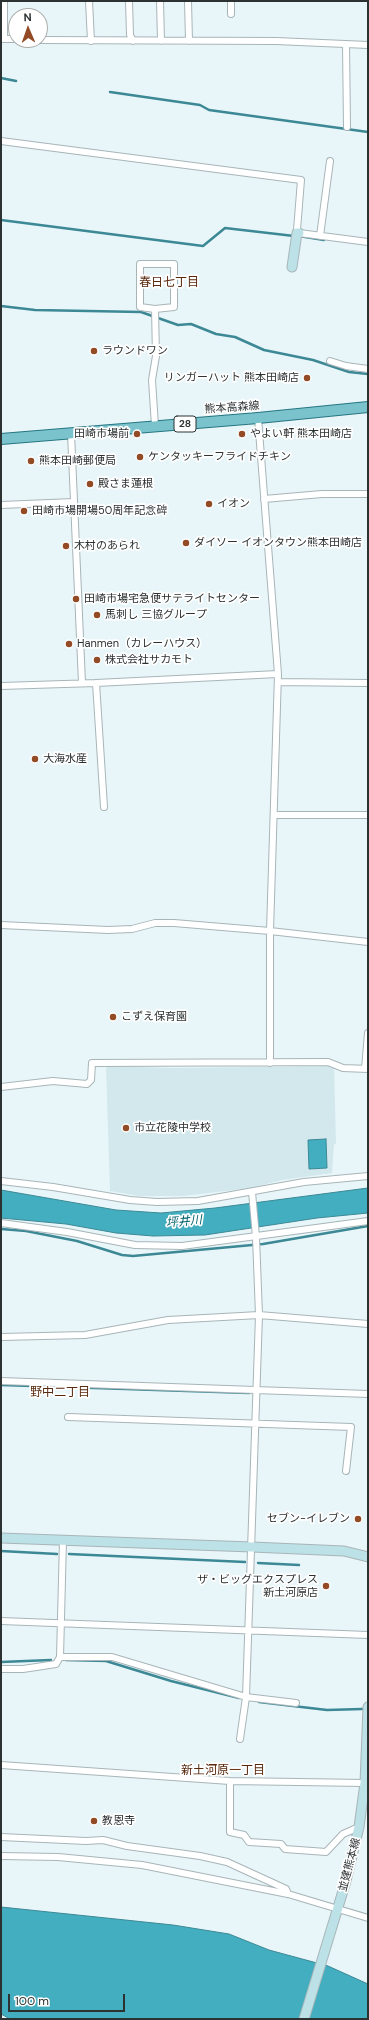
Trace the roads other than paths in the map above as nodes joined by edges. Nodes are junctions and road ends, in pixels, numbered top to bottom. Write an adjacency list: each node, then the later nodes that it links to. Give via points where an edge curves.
1 (4, 1): 8 (street)
2 (90, 1): 10 (street)
3 (129, 1): 13 (street, via 130,35)
4 (160, 1): 11 (street)
5 (188, 1): 12 (street)
6 (231, 1): 7 (street)
7 (231, 14)
8 (2, 39)
9 (48, 40): 10 (street)
10 (91, 41): 13 (street)
11 (161, 41): 12 (street); 13 (street)
12 (189, 41): 14 (street)
13 (133, 42)
14 (346, 44): 15 (street); 16 (street)
15 (368, 45)
16 (347, 127)
17 (1, 141): 19 (street, via 301,180 297,230)
18 (330, 161): 20 (street)
19 (299, 233): 20 (street); 22 (street)
20 (320, 236): 21 (street)
21 (368, 242)
22 (292, 267)
23 (155, 309): 23 (street, via 140,307 140,264 174,264 174,307); 28 (street, via 156,356 152,380)
24 (330, 361): 25 (street)
25 (368, 369)
26 (368, 407): 27 (main road, 熊本高森線 / 28)
27 (258, 418): 28 (main road, 熊本高森線 / 28); 32 (street)
28 (156, 426): 29 (main road, 熊本高森線 / 28)
29 (71, 433): 30 (main road, 熊本高森線 / 28); 33 (street)
30 (1, 439)
31 (368, 494): 32 (street, via 322,494)
32 (264, 499): 35 (street)
33 (74, 502): 34 (street); 37 (street)
34 (1, 505)
35 (278, 674): 36 (street); 38 (street)
36 (278, 682): 39 (street); 42 (street)
37 (82, 683): 38 (street); 40 (street)
38 (96, 683): 41 (street)
39 (368, 683)
40 (1, 686)
41 (104, 807)
42 (274, 815): 43 (street); 45 (street)
43 (368, 815)
44 (1, 925): 45 (street, via 108,930 132,929 155,923 174,923)
45 (270, 931): 46 (street); 48 (street)
46 (368, 942)
47 (368, 1033): 49 (street)
48 (270, 1063): 49 (street, via 328,1062 342,1068); 50 (street, via 92,1064 91,1080 88,1084 53,1081)
49 (366, 1069)
50 (1, 1087)
51 (368, 1176): 53 (street, via 304,1182)
52 (1, 1181): 53 (street, via 157,1202 198,1201)
53 (252, 1195): 56 (street)
54 (368, 1221): 56 (street)
55 (1, 1223): 56 (street, via 135,1245 182,1246)
56 (256, 1234): 57 (street)
57 (259, 1315): 58 (street); 59 (street, via 168,1320 85,1334); 61 (street)
58 (368, 1324)
59 (1, 1337)
60 (1, 1380): 61 (street)
61 (256, 1389): 62 (street); 64 (street)
62 (368, 1394)
63 (68, 1418): 64 (street)
64 (256, 1423): 65 (street, via 351,1427); 68 (street)
65 (346, 1471)
66 (1, 1538): 67 (street)
67 (63, 1540): 68 (street); 71 (street)
68 (252, 1547): 69 (street, via 344,1551); 72 (street)
69 (368, 1557)
70 (1, 1621): 71 (street)
71 (61, 1622): 72 (street); 74 (street)
72 (249, 1629): 73 (street); 76 (street)
73 (368, 1634)
74 (60, 1657): 75 (street, via 56,1664); 76 (street, via 112,1656)
75 (1, 1669)
76 (246, 1697): 77 (street); 79 (street)
77 (296, 1703)
78 (368, 1707): 82 (street, 並建熊本線)
79 (240, 1739)
80 (1, 1765): 81 (street)
81 (230, 1781): 82 (street); 83 (street, via 230,1832 244,1835 249,1842 281,1844 285,1849 326,1852 343,1834)
82 (366, 1783): 83 (street, 並建熊本線)
83 (359, 1827): 87 (street, 並建熊本線)
84 (1, 1837): 86 (street, via 103,1840 127,1846 200,1856 233,1865 286,1889)
85 (1, 1856): 86 (street, via 58,1857 142,1865)
86 (288, 1894): 87 (street)
87 (338, 1909): 88 (street); 89 (street, 並建熊本線)
88 (368, 1918)
89 (304, 2019)

